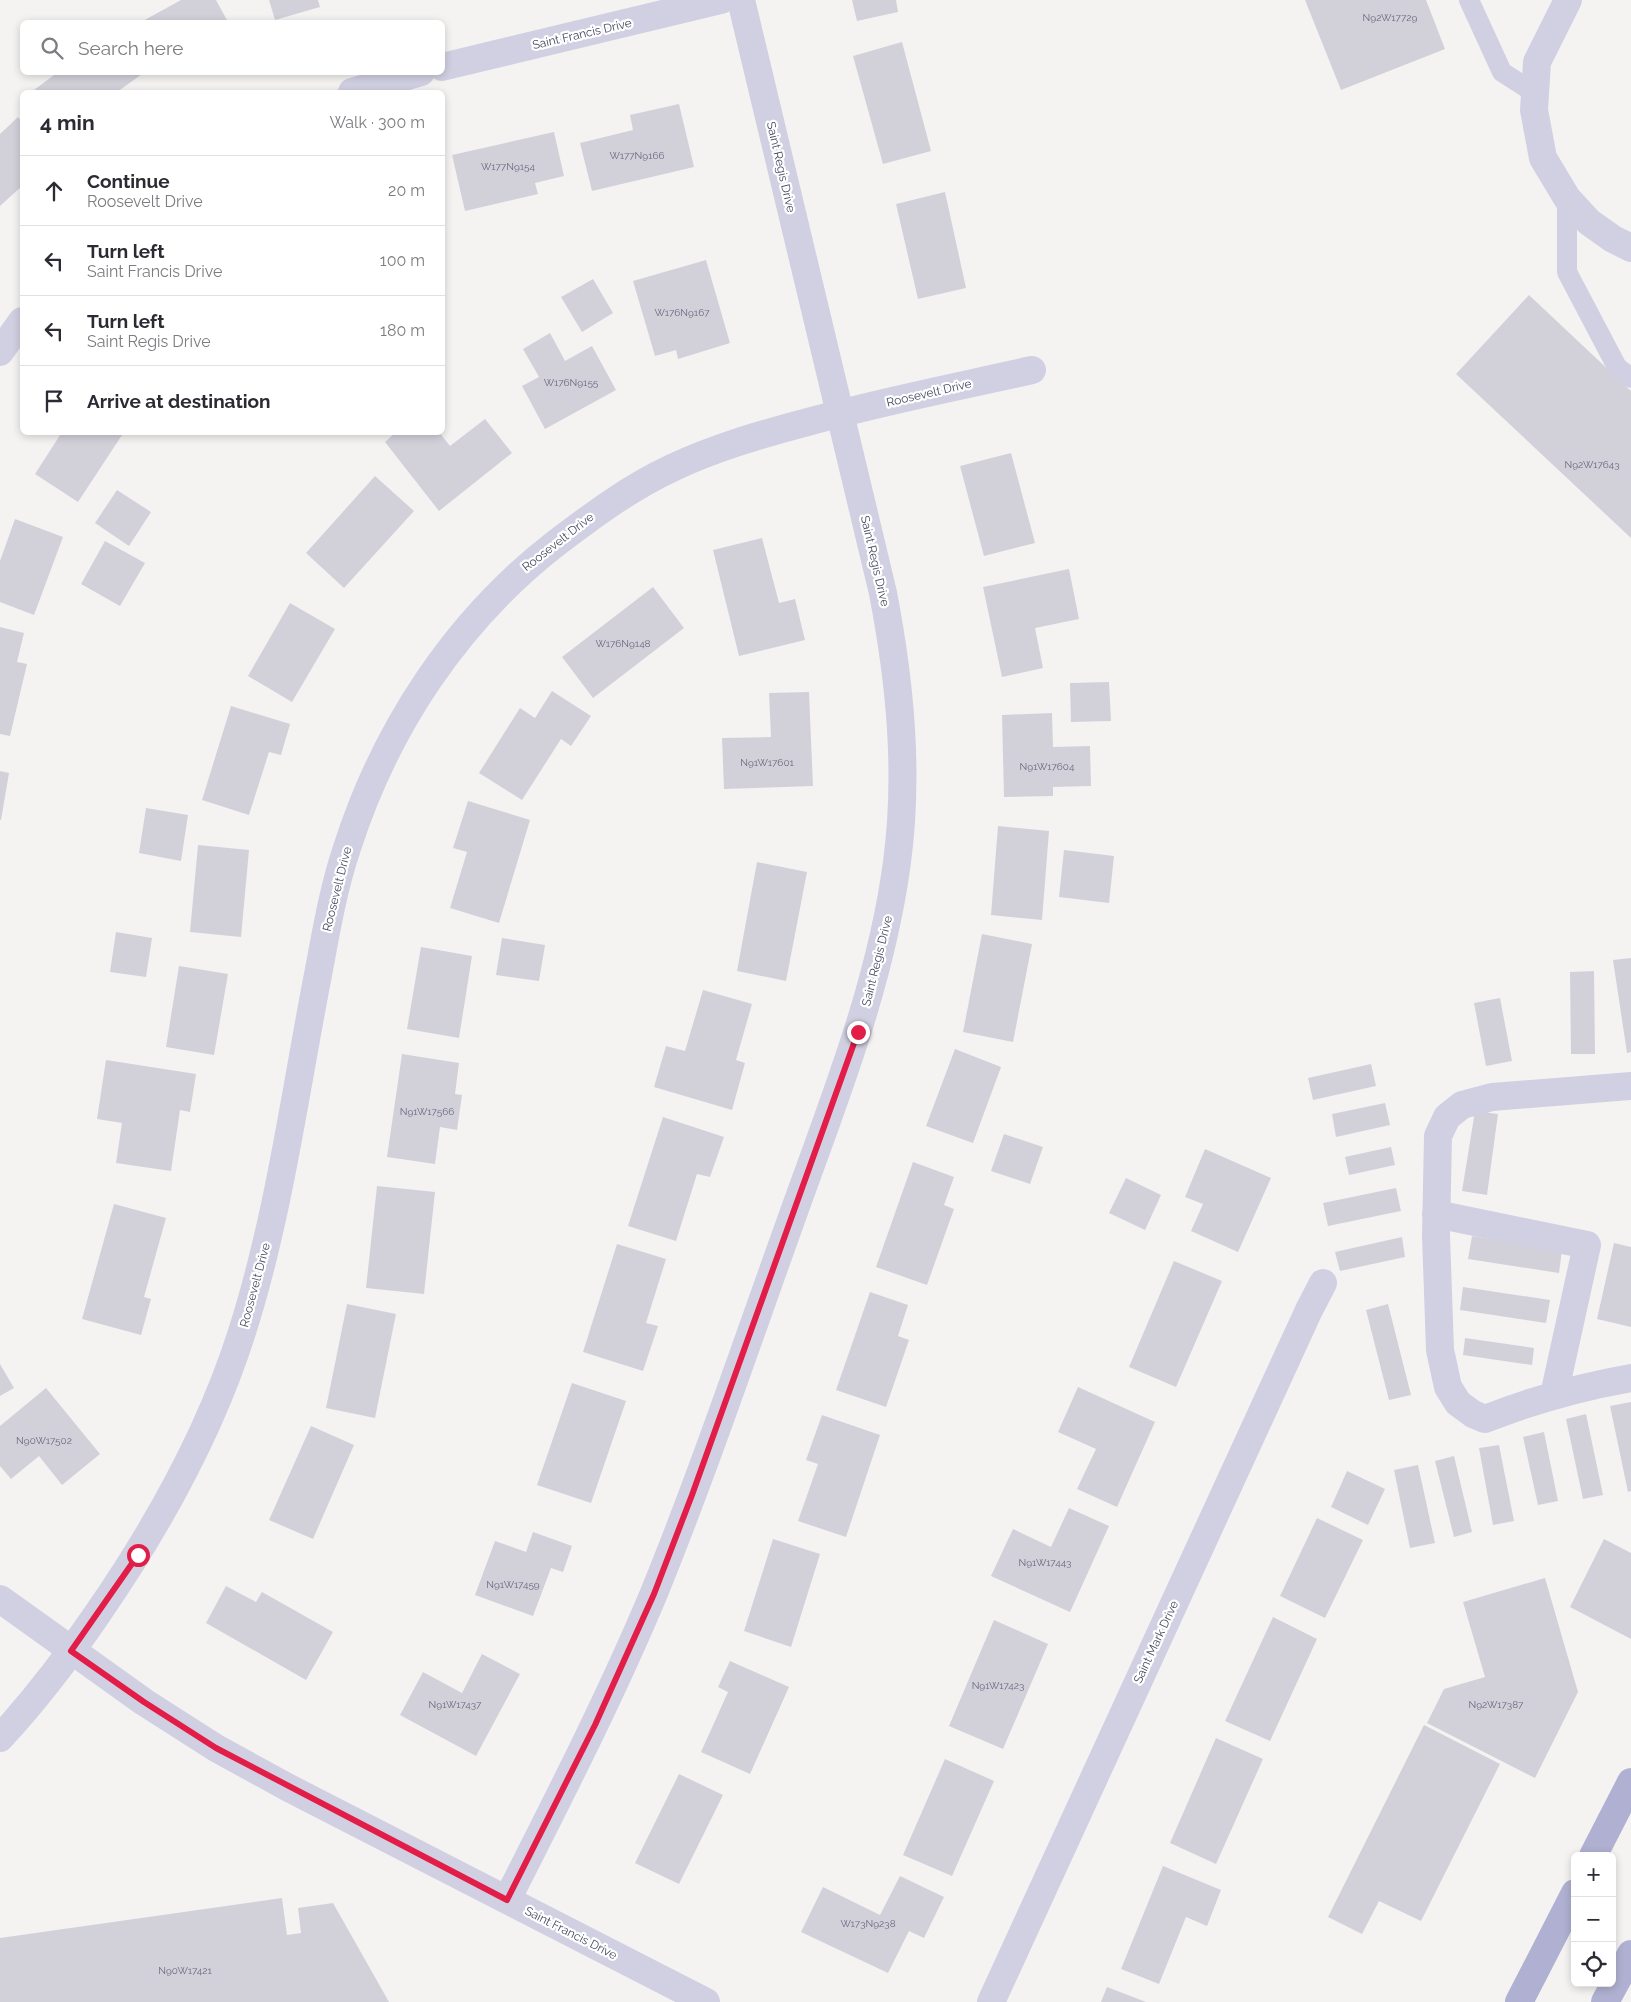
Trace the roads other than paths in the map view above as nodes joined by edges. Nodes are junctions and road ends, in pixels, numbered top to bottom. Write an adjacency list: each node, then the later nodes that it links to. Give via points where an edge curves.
1 (721, 0): 5 (street, Saint Francis Drive)
2 (741, 0): 15 (street, Saint Regis Drive)
3 (1469, 0): 8 (lane, via 1502,72)
4 (1568, 0): 8 (street, via 1537,62)
5 (445, 66)
6 (411, 75): 7 (street)
7 (359, 90)
8 (1535, 93): 9 (street, via 1534,110 1542,158)
9 (1567, 198): 10 (street, via 1589,222); 14 (lane, via 1567,272 1617,367)
10 (1631, 248)
11 (20, 324): 12 (street)
12 (0, 352)
13 (1032, 370): 15 (street, Roosevelt Drive)
14 (1631, 378)
15 (840, 413): 22 (street, Roosevelt Drive, via 750,438 671,468 605,506 525,567 488,603 433,671 396,731 366,794 346,850 330,913 269,1232 241,1338 198,1445 169,1502 138,1555); 27 (street, Saint Regis Drive, via 883,593 900,697 903,788 898,861 884,939 858,1032 654,1594 595,1725)
16 (1631, 1086): 17 (street, via 1492,1097 1462,1105 1447,1117 1438,1136)
17 (1436, 1214): 20 (street, via 1440,1350 1448,1387 1458,1403 1485,1419); 20 (street, via 1587,1245)
18 (1323, 1283): 31 (street, Saint Mark Drive)
19 (1631, 1378): 20 (street)
20 (1554, 1395)
21 (0, 1599): 22 (street, Saint Francis Drive)
22 (71, 1651): 23 (street, Roosevelt Drive); 27 (street, Saint Francis Drive, via 216,1748)
23 (0, 1738)
24 (1631, 1782): 25 (main road)
25 (1595, 1852)
26 (1572, 1897): 32 (main road)
27 (507, 1900): 29 (street, Saint Francis Drive)
28 (1631, 1954): 33 (main road)
29 (675, 1995): 30 (street, Saint Francis Drive)
30 (706, 2002)
31 (991, 2002)
32 (1519, 2002)
33 (1605, 2002)

